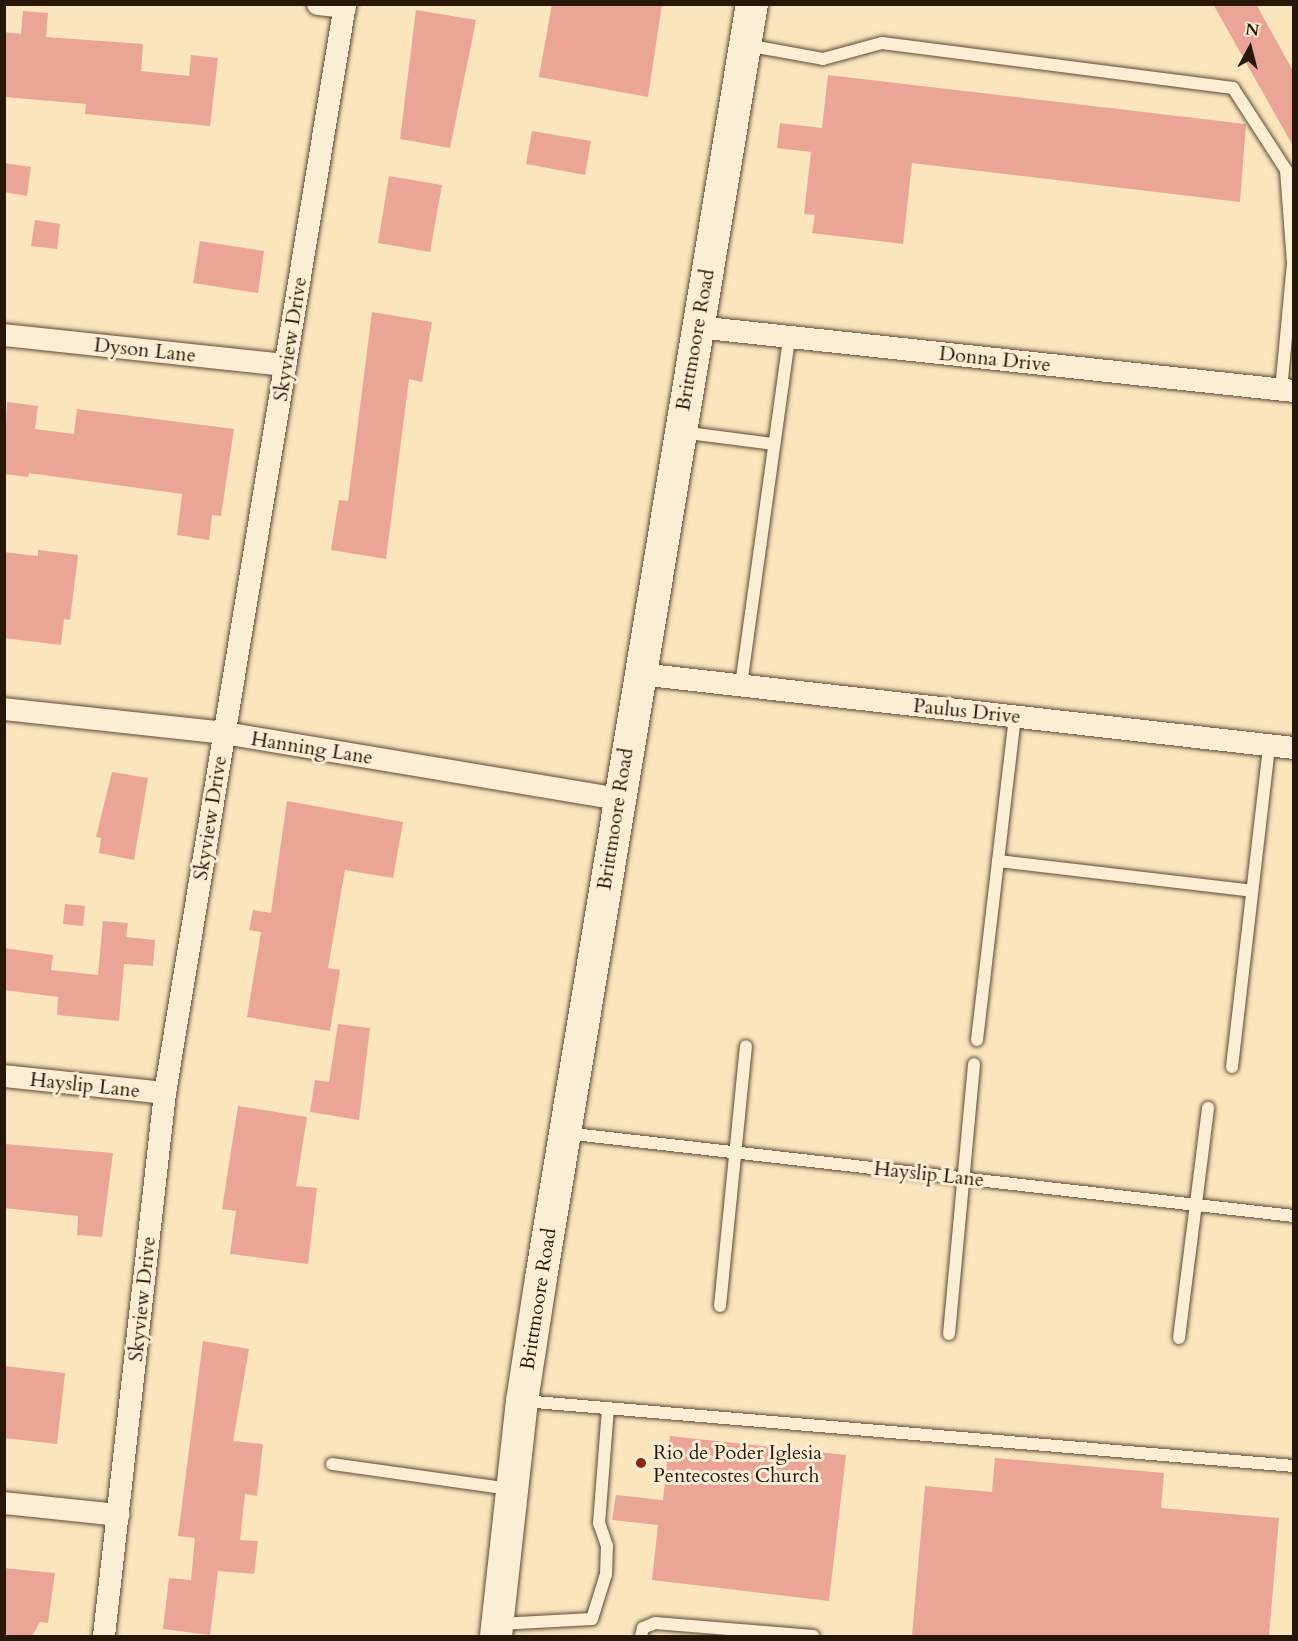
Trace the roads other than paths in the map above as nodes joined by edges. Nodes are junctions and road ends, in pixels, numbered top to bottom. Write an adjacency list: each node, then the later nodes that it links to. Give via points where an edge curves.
1 (318, 4): 3 (street)
2 (752, 4): 4 (main road, Brittmoore Road)
3 (345, 6): 8 (street, Skyview Drive)
4 (745, 44): 5 (main road, Brittmoore Road); 9 (lane, via 823,59 882,43 1233,88 1286,170 1293,263)
5 (697, 327): 7 (street, Donna Drive); 10 (main road, Brittmoore Road)
6 (4, 335): 8 (street, Dyson Lane)
7 (789, 337): 9 (street, Donna Drive); 11 (lane)
8 (285, 365): 16 (street, Skyview Drive)
9 (1287, 390)
10 (680, 431): 11 (lane); 12 (main road, Brittmoore Road)
11 (774, 444): 13 (lane)
12 (640, 674): 13 (street, Paulus Drive); 19 (main road, Brittmoore Road)
13 (741, 685): 15 (street, Paulus Drive)
14 (4, 709): 16 (street, Hanning Lane)
15 (1015, 716): 17 (street, Paulus Drive); 20 (lane)
16 (224, 733): 19 (street, Hanning Lane); 27 (street, Skyview Drive)
17 (1269, 746): 18 (street, Paulus Drive); 21 (lane)
18 (1293, 748)
19 (618, 799): 29 (main road, Brittmoore Road)
20 (998, 861): 21 (lane); 22 (lane)
21 (1252, 891): 25 (lane)
22 (977, 1040)
23 (746, 1046): 30 (lane)
24 (974, 1064): 31 (lane)
25 (1232, 1067)
26 (4, 1076): 27 (street, Hayslip Lane)
27 (165, 1094): 43 (street, Skyview Drive)
28 (1208, 1108): 32 (lane)
29 (564, 1132): 30 (lane, Hayslip Lane); 37 (main road, Brittmoore Road)
30 (735, 1152): 31 (lane, Hayslip Lane); 34 (lane)
31 (963, 1178): 32 (lane, Hayslip Lane); 35 (lane)
32 (1196, 1204): 33 (lane, Hayslip Lane); 36 (lane)
33 (1293, 1216)
34 (720, 1306)
35 (949, 1334)
36 (1179, 1338)
37 (522, 1401): 38 (lane); 41 (main road, Brittmoore Road)
38 (608, 1408): 40 (lane); 44 (lane, via 599,1523 607,1546 606,1574 592,1619)
39 (332, 1464): 41 (lane)
40 (1293, 1466)
41 (512, 1490): 44 (main road, Brittmoore Road)
42 (4, 1503): 43 (street)
43 (118, 1515): 45 (street, Skyview Drive)
44 (496, 1631)
45 (104, 1636)
46 (640, 1636): 47 (lane, via 643,1628 655,1623)
47 (813, 1636)

